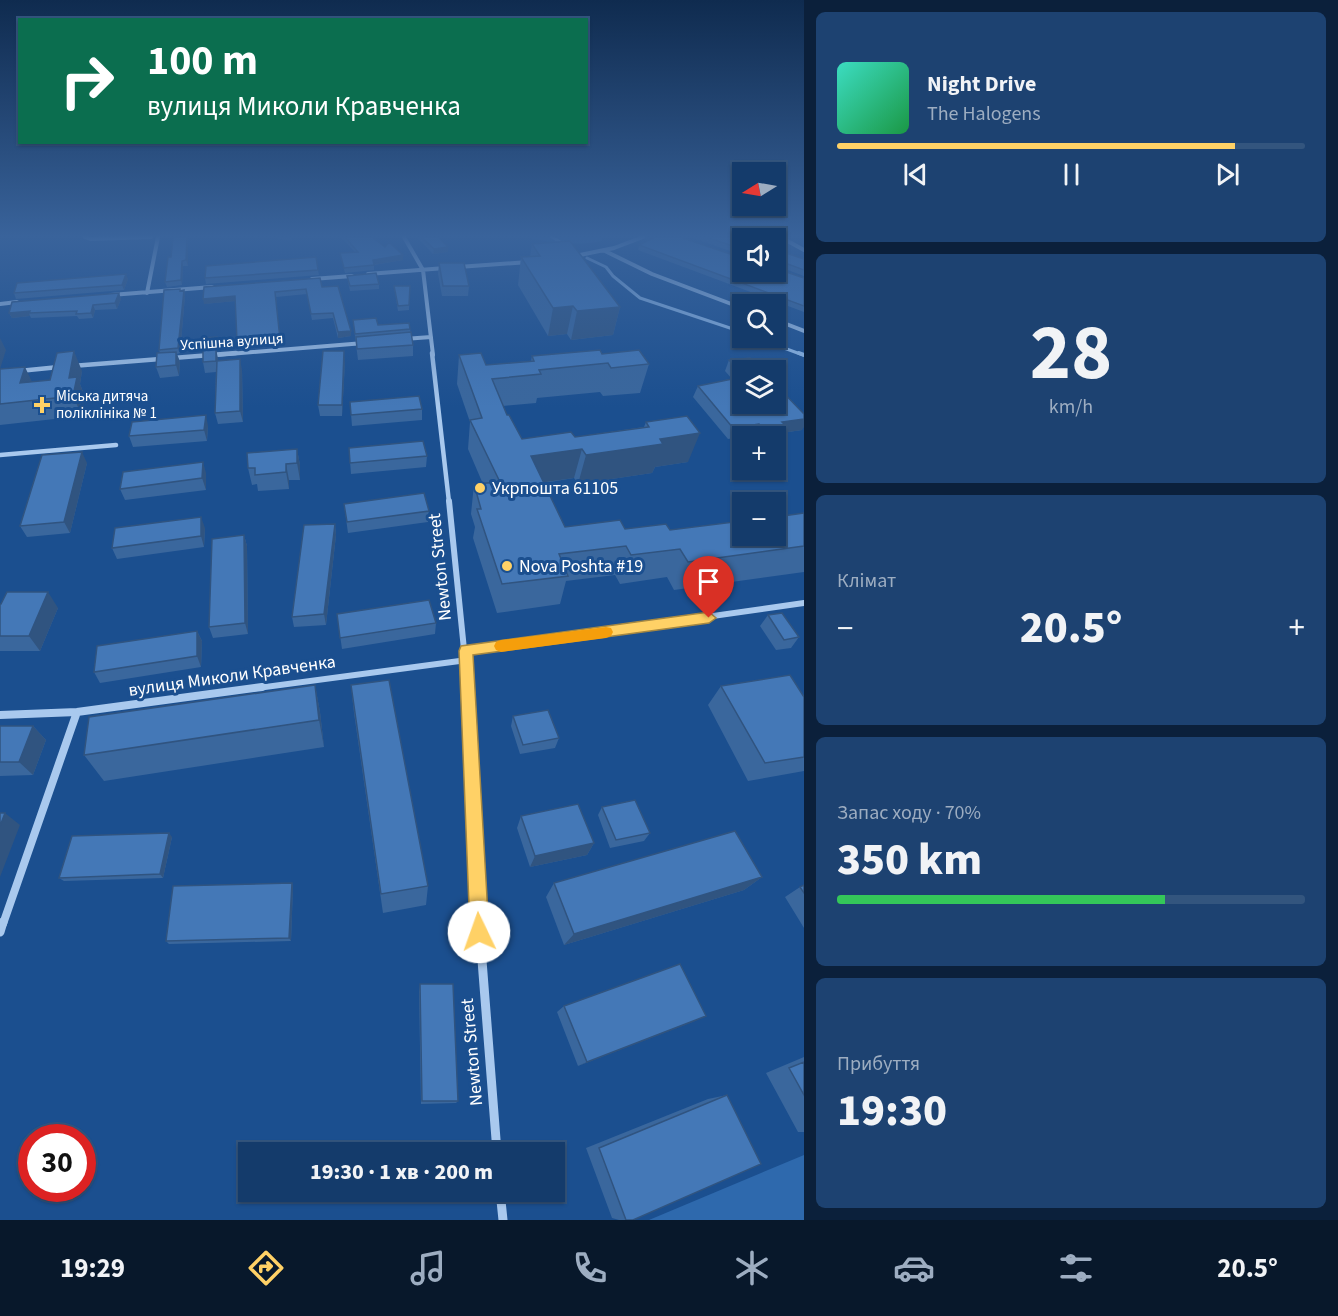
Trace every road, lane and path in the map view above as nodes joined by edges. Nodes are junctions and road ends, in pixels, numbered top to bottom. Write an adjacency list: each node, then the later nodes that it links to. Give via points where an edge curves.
1 (125, 294): 4 (street)
2 (426, 294): 10 (street, Newton Street)
3 (705, 294): 7 (street)
4 (101, 296)
5 (22, 302): 6 (street)
6 (0, 304)
7 (732, 304)
8 (786, 324): 9 (street)
9 (804, 331)
10 (430, 337): 11 (street); 17 (street, Newton Street)
11 (398, 340)
12 (365, 342): 13 (street, Успішна вулиця)
13 (11, 372)
14 (116, 445): 15 (street)
15 (0, 455)
16 (804, 603): 17 (street)
17 (466, 651): 18 (street, Newton Street)
18 (467, 660): 19 (street, вулиця Миколи Кравченка); 22 (street, Newton Street, via 480,956)
19 (77, 712): 20 (street, вулиця Миколи Кравченка); 21 (street)
20 (0, 715)
21 (0, 932)
22 (496, 1142)
23 (501, 1202): 24 (street)
24 (503, 1220)

